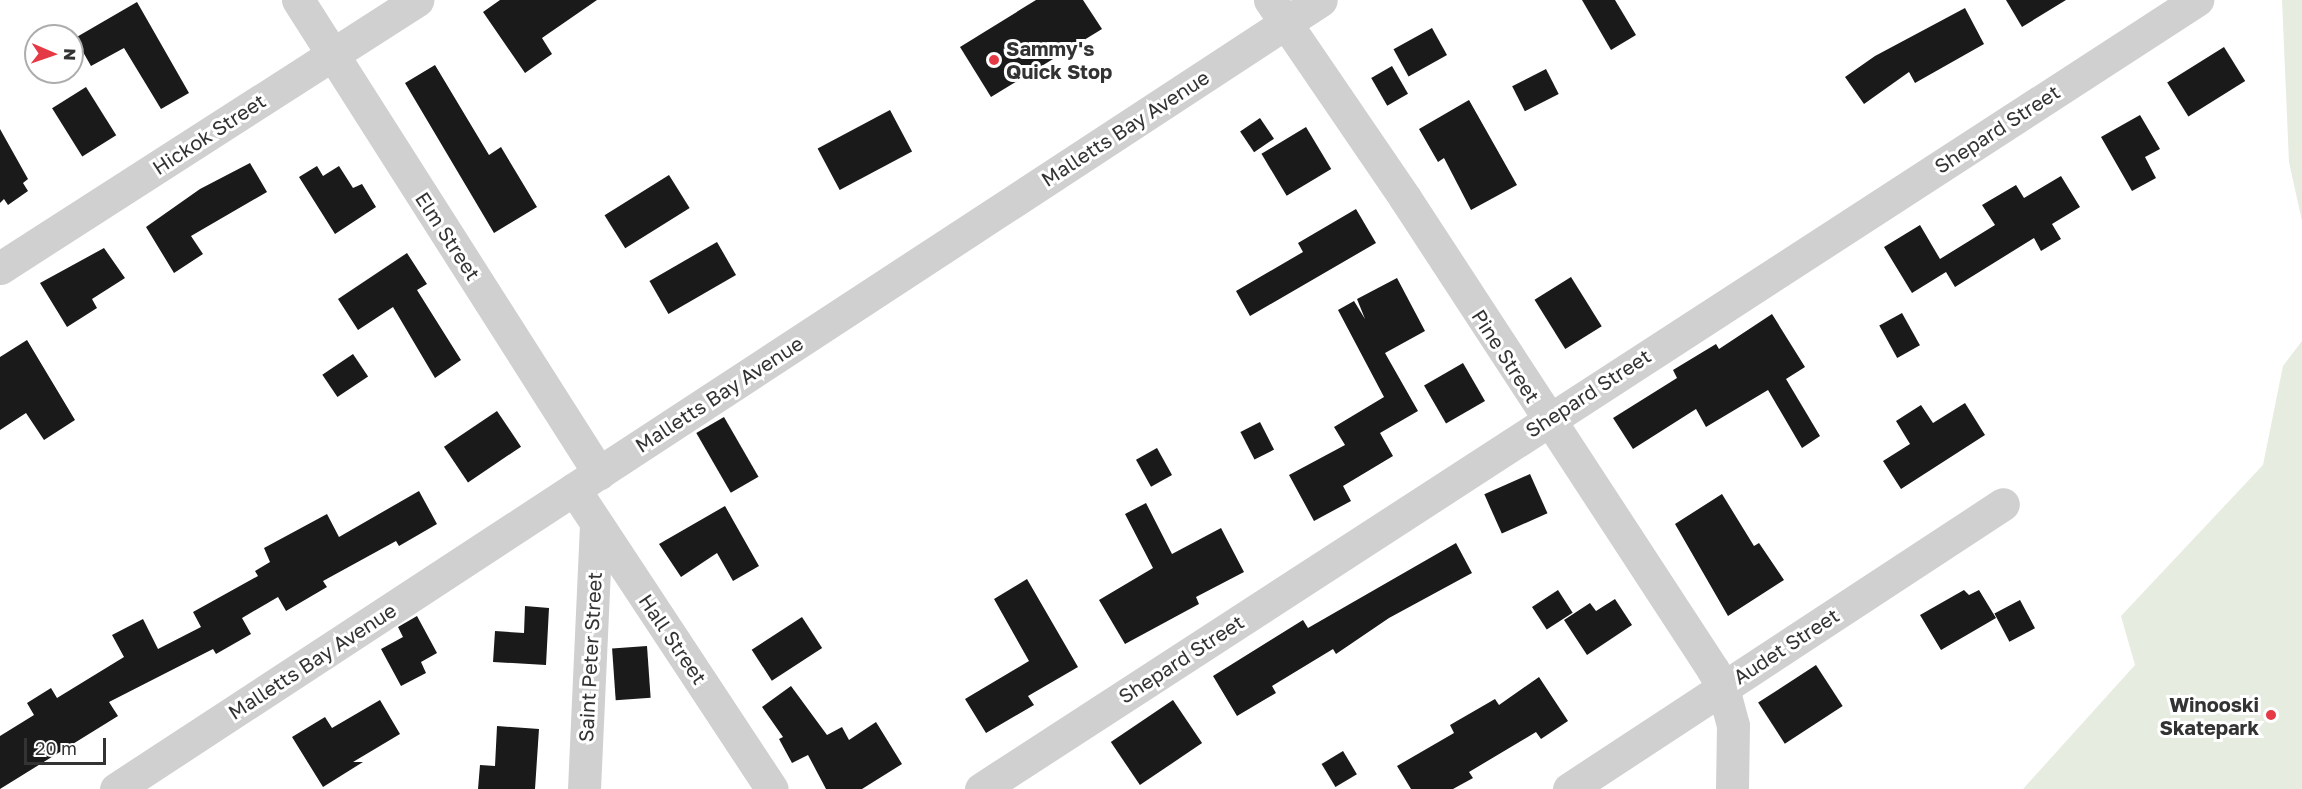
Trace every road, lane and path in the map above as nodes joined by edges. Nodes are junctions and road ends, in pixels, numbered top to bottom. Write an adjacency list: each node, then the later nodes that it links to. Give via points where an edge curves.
1 (298, 0): 6 (street, Elm Street)
2 (417, 0): 6 (street, Hickok Street)
3 (1321, 0): 5 (street, Malletts Bay Avenue)
4 (2197, 0): 8 (street, Shepard Street)
5 (1278, 12): 8 (street, Pine Street, via 1405,198); 9 (street, Malletts Bay Avenue)
6 (332, 55): 7 (street, Hickok Street); 9 (street, Elm Street)
7 (0, 268)
8 (1546, 420): 12 (street, Pine Street); 16 (street, Shepard Street)
9 (587, 481): 11 (street, Hall Street); 13 (street, Malletts Bay Avenue)
10 (2003, 504): 12 (street, Audet Street)
11 (596, 524): 14 (street, Saint Peter Street); 15 (street, Hall Street)
12 (1723, 688): 17 (street, Audet Street); 18 (street, Pine Street, via 1733,725)
13 (116, 789)
14 (584, 789)
15 (772, 789)
16 (981, 789)
17 (1569, 789)
18 (1732, 789)

